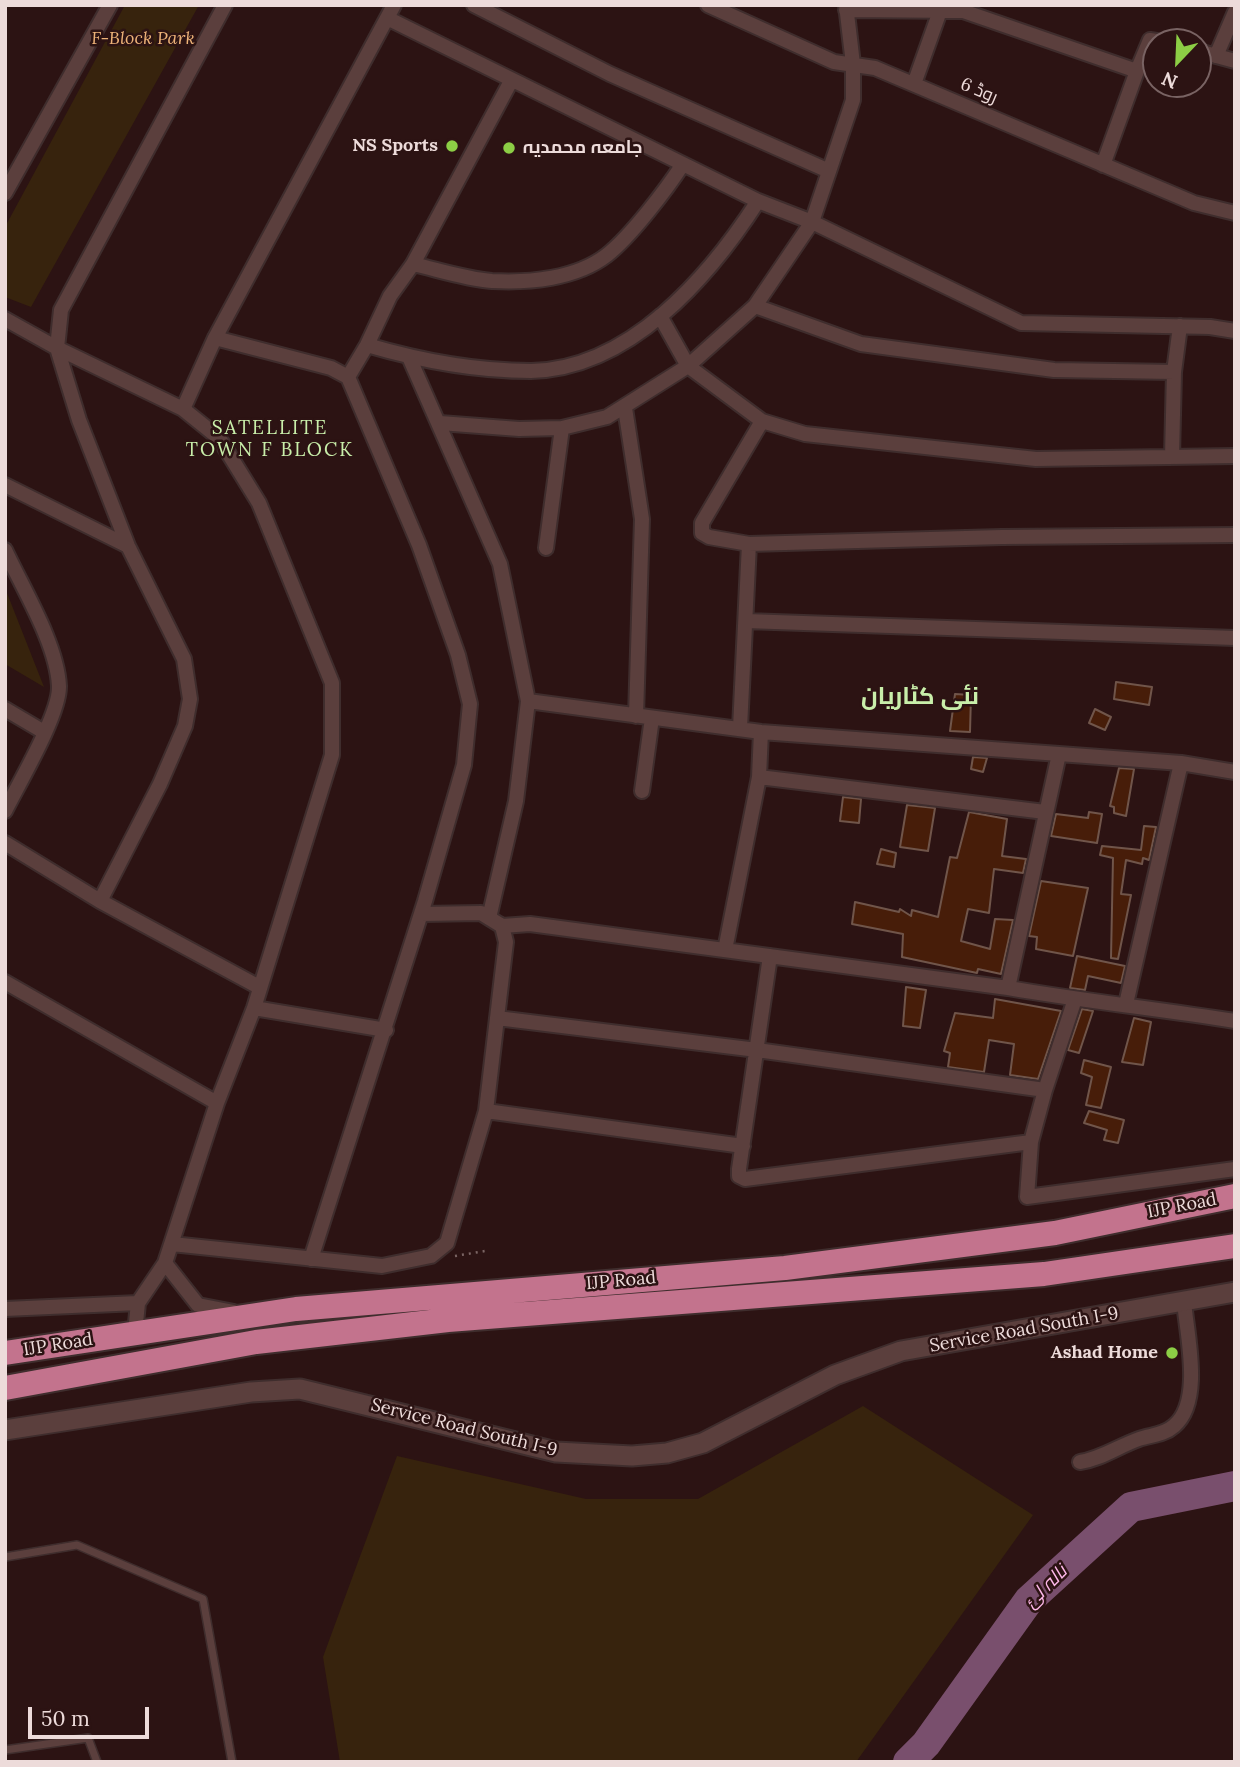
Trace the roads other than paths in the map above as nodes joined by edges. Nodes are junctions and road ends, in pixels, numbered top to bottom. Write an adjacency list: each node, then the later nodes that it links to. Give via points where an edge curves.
1 (110, 5): 21 (street)
2 (225, 5): 33 (street, via 61,310)
3 (474, 5): 20 (street, via 610,74)
4 (708, 5): 14 (street, روڈ 6, via 834,62)
5 (846, 8): 8 (street); 14 (street)
6 (962, 8): 8 (street); 15 (street)
7 (391, 11): 16 (street); 31 (street)
8 (940, 11): 17 (street)
9 (1235, 12): 11 (street)
10 (1212, 55): 11 (street)
11 (1216, 56): 13 (street)
12 (1142, 59): 15 (street)
13 (1235, 61)
14 (853, 64): 17 (street, روڈ 6); 20 (street, via 853,100)
15 (1137, 71): 19 (street)
16 (511, 81): 18 (street); 25 (street)
17 (914, 84): 19 (street, روڈ 6)
18 (683, 164): 22 (street); 25 (street, via 665,191 606,256 582,267 545,280 491,281)
19 (1102, 165): 23 (street, روڈ 6, via 1194,203)
20 (829, 171): 24 (street)
21 (5, 193)
22 (758, 201): 24 (street); 27 (street, via 725,253)
23 (1235, 213)
24 (812, 222): 26 (street); 29 (street, via 1021,323)
25 (413, 264): 32 (street, via 390,296)
26 (755, 306): 35 (street); 36 (street, via 862,344 1054,370)
27 (660, 316): 34 (street, via 628,339 581,362 532,371); 35 (street)
28 (5, 319): 33 (street)
29 (1180, 326): 30 (street); 36 (street)
30 (1235, 331)
31 (215, 338): 37 (street, via 331,368); 39 (street)
32 (367, 345): 34 (street); 37 (street)
33 (57, 348): 39 (street); 48 (street, via 79,420)
34 (409, 357): 41 (street)
35 (688, 366): 38 (street); 40 (street)
36 (1174, 372): 44 (street)
37 (348, 377): 69 (street, via 419,545 458,655 470,704 464,765)
38 (625, 408): 42 (street); 55 (street, via 642,519)
39 (183, 409): 74 (street, via 219,438 260,503 332,683 332,755)
40 (762, 421): 44 (street, via 805,434 1037,459); 47 (street, via 702,523 702,533 709,537)
41 (440, 423): 42 (street); 53 (street, via 500,564)
42 (562, 428): 49 (street)
43 (1235, 456): 44 (street)
44 (1172, 457)
45 (5, 485): 48 (street)
46 (1235, 535): 47 (street)
47 (749, 544): 51 (street)
48 (128, 546): 68 (street, via 184,659 190,699 185,726 160,784)
49 (547, 548)
50 (5, 551): 58 (street, via 50,649 59,688)
51 (746, 621): 52 (street); 57 (street)
52 (1235, 638)
53 (528, 701): 55 (street); 70 (street)
54 (5, 709): 58 (street)
55 (636, 716): 56 (street)
56 (652, 718): 57 (street); 64 (street)
57 (740, 728): 59 (street)
58 (44, 732): 65 (street)
59 (761, 732): 60 (street); 63 (street)
60 (1059, 754): 61 (street); 66 (street)
61 (1181, 763): 62 (street); 77 (street)
62 (1235, 772)
63 (759, 777): 66 (street); 71 (street)
64 (642, 790)
65 (5, 811)
66 (1045, 812): 75 (street)
67 (5, 843): 68 (street)
68 (100, 901): 74 (street)
69 (421, 914): 70 (street, via 481,913); 81 (street)
70 (495, 922): 71 (street); 79 (street, via 506,942)
71 (725, 950): 72 (street)
72 (770, 956): 75 (street); 82 (street)
73 (7, 987): 84 (street)
74 (259, 987): 78 (street)
75 (1009, 988): 76 (street)
76 (1074, 999): 77 (street); 83 (street)
77 (1126, 1004): 80 (street)
78 (254, 1008): 81 (street); 84 (street)
79 (497, 1018): 82 (street); 85 (street)
80 (1235, 1021)
81 (386, 1030): 94 (street)
82 (757, 1050): 83 (street); 87 (street)
83 (1045, 1090): 86 (street)
84 (217, 1103): 92 (street)
85 (486, 1111): 87 (street); 94 (street, via 447,1243 431,1256 382,1266)
86 (1031, 1142): 87 (street, via 745,1179 739,1176); 89 (street, via 1027,1197)
87 (743, 1146)
88 (1235, 1168): 89 (street)
89 (1200, 1175): 91 (street)
90 (1235, 1196): 91 (highway, IJP Road)
91 (1207, 1200): 96 (highway, IJP Road, via 1055,1233 785,1268)
92 (172, 1244): 94 (street); 95 (street)
93 (1235, 1246): 101 (highway, IJP Road, via 1044,1274)
94 (311, 1259)
95 (165, 1263): 99 (street); 102 (street, via 198,1305)
96 (588, 1284): 101 (highway); 102 (highway, IJP Road)
97 (1235, 1292): 98 (street, Service Road South I-9)
98 (1184, 1302): 106 (street, Service Road South I-9, via 901,1351 835,1375 703,1443 667,1453 556,1452 300,1389 251,1392); 107 (street, via 1191,1384 1184,1415 1161,1434)
99 (138, 1303): 100 (street); 103 (street)
100 (5, 1309)
101 (590, 1310): 105 (highway, IJP Road, via 448,1320 256,1342)
102 (252, 1315): 103 (highway, IJP Road)
103 (135, 1333): 104 (highway, IJP Road)
104 (5, 1353)
105 (5, 1388)
106 (5, 1430)
107 (1080, 1462)
108 (5, 1557): 111 (lane, via 77,1545 203,1599)
109 (5, 1750): 110 (lane, via 88,1738)
110 (97, 1762)
111 (232, 1762)

